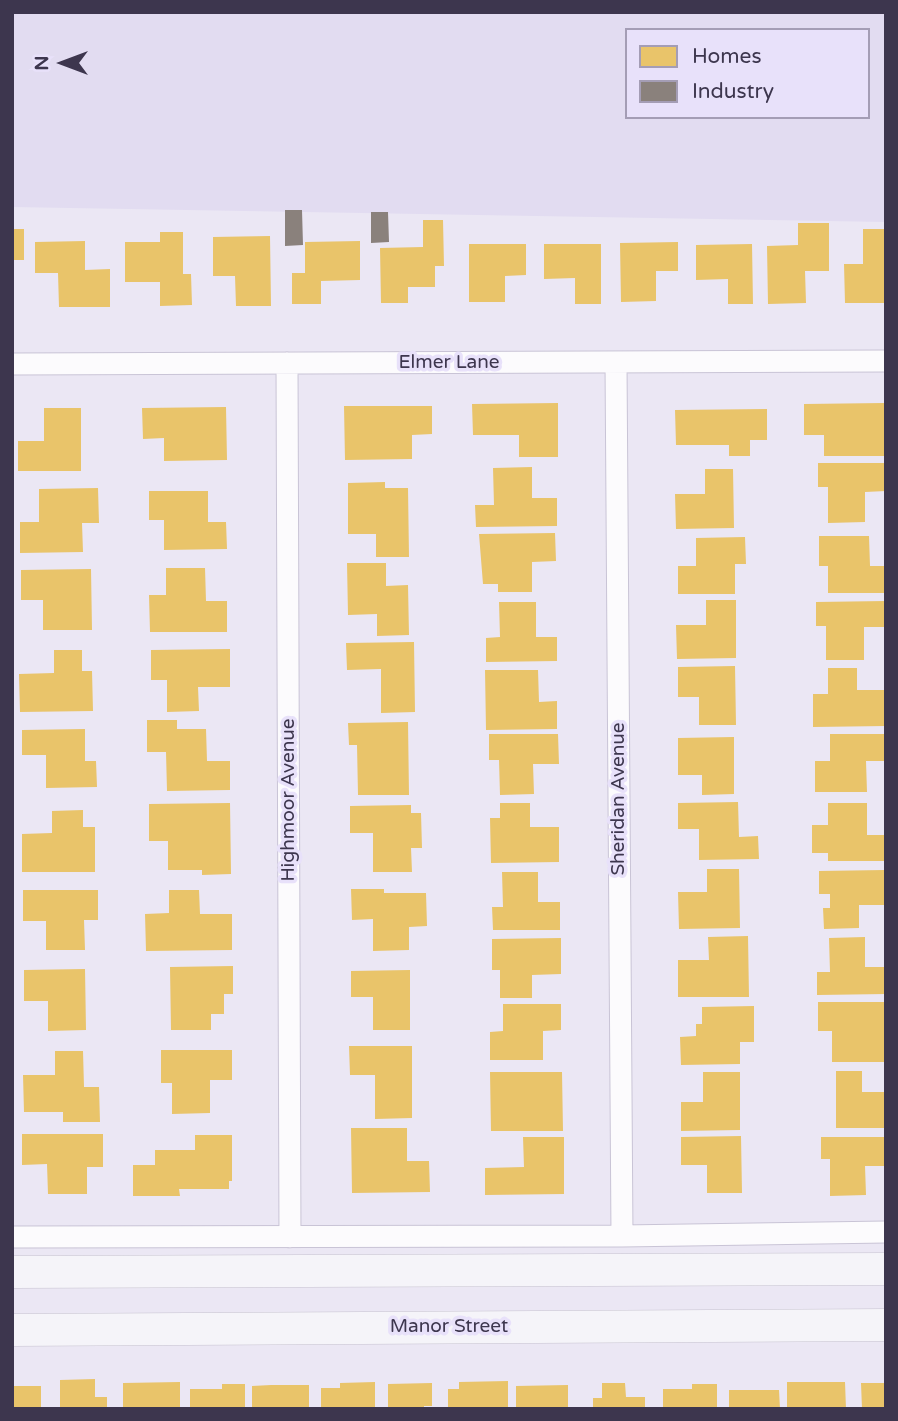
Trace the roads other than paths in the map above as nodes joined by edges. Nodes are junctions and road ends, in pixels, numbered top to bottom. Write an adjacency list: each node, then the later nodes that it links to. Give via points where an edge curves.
1 (886, 361): 2 (street, Elmer Lane)
2 (616, 362): 3 (street, Elmer Lane); 6 (street, Sheridan Avenue)
3 (287, 363): 4 (street, Elmer Lane); 8 (street, Highmoor Avenue)
4 (12, 364)
5 (886, 1232): 6 (street)
6 (622, 1236): 8 (street)
7 (12, 1237): 8 (street)
8 (290, 1237)
9 (886, 1269): 10 (main road)
10 (12, 1272)
11 (886, 1325): 12 (main road, Manor Street)
12 (12, 1329)

